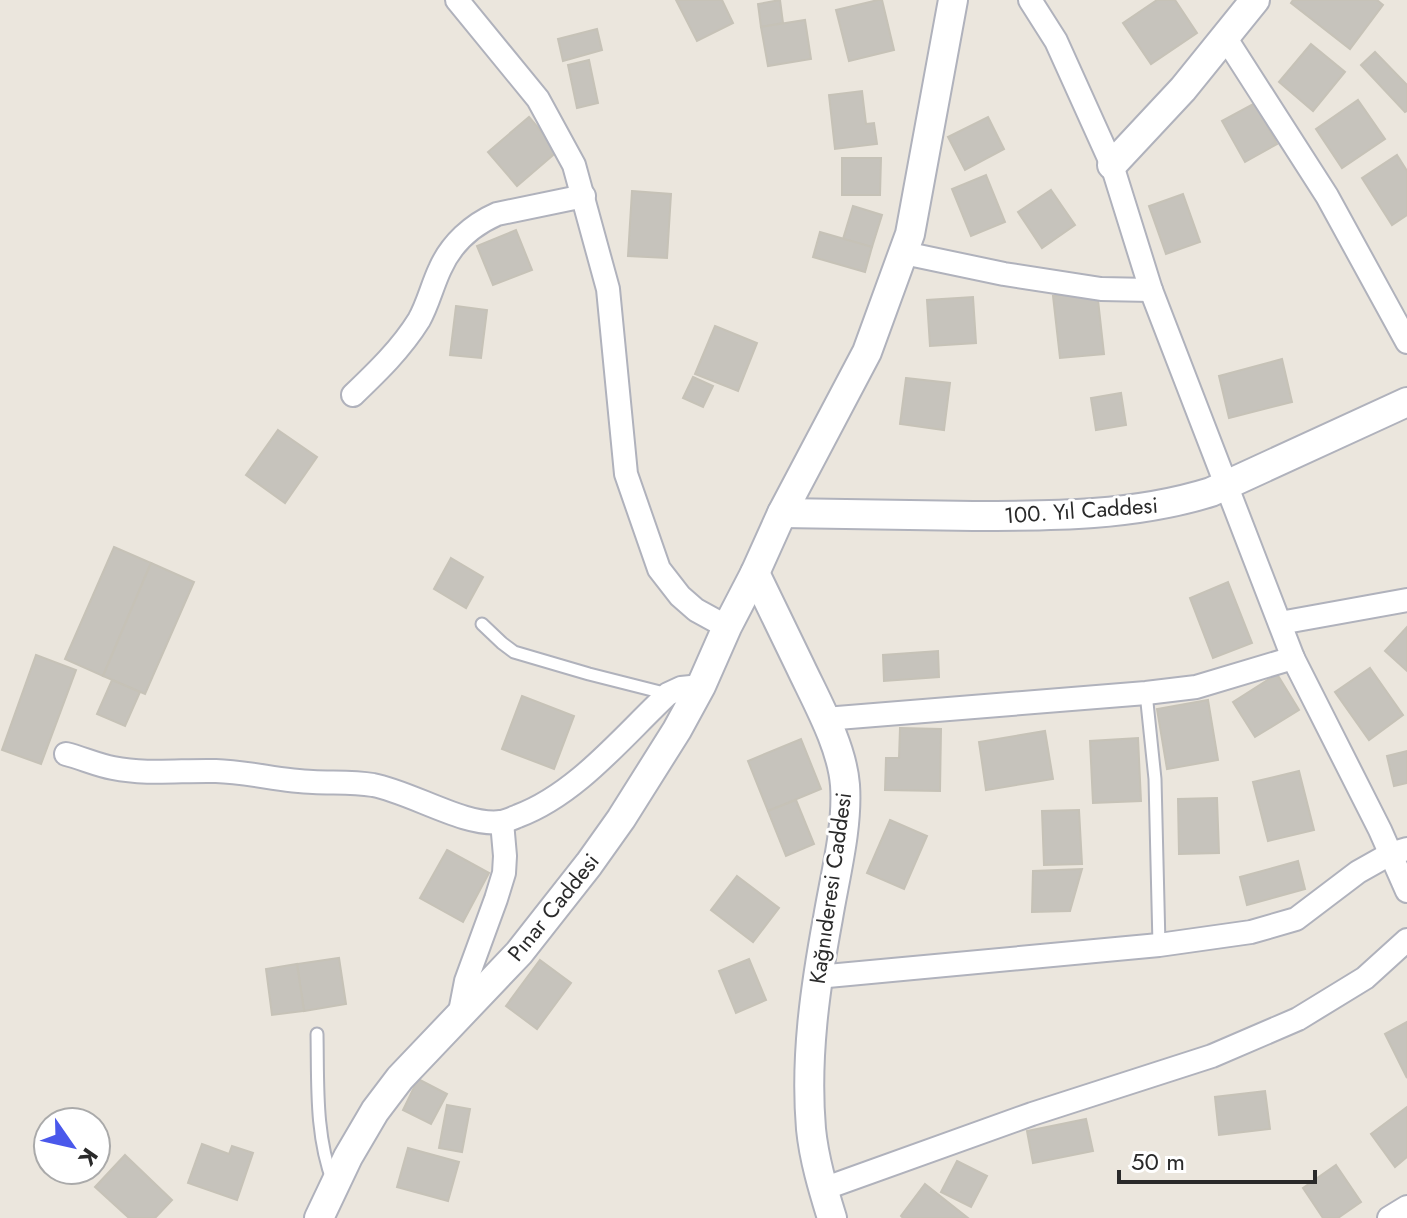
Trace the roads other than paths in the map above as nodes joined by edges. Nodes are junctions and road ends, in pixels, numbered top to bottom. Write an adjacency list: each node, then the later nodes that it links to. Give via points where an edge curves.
1 (457, 0): 7 (street, via 538,99 574,165)
2 (953, 0): 8 (street, Pınar Caddesi)
3 (1030, 0): 6 (street, via 1056,41)
4 (1255, 0): 5 (street)
5 (1225, 37): 6 (street); 10 (street, via 1327,196)
6 (1112, 165): 9 (street)
7 (584, 196): 11 (street, via 497,214 466,233 440,268 420,319 405,341); 19 (street, via 608,289 626,474 659,569 696,610)
8 (904, 253): 9 (street, via 1101,289); 14 (street, Pınar Caddesi, via 867,352)
9 (1151, 290): 13 (street)
10 (1407, 342)
11 (353, 395)
12 (1407, 402): 13 (street, 100. Yıl Caddesi)
13 (1227, 485): 14 (street, 100. Yıl Caddesi, via 1185,500 1120,512); 17 (street)
14 (782, 513): 15 (street, Pınar Caddesi)
15 (755, 573): 19 (street, Pınar Caddesi); 24 (street, Kağnıderesi Caddesi)
16 (1407, 600): 17 (street)
17 (1280, 623): 20 (street)
18 (482, 624): 23 (lane, via 514,652)
19 (727, 627): 21 (street, Pınar Caddesi)
20 (1293, 658): 22 (street, via 1196,687); 27 (street)
21 (701, 686): 23 (street); 32 (street, Pınar Caddesi, via 589,864 519,953)
22 (1146, 693): 24 (street); 30 (lane, via 1155,779)
23 (668, 694): 26 (street, via 582,776 556,796)
24 (825, 719): 31 (street, Kağnıderesi Caddesi, via 845,785)
25 (66, 754): 26 (street, via 130,770 353,782 385,788 478,822)
26 (502, 822): 32 (street, via 504,873 466,981)
27 (1399, 851): 28 (street); 30 (street, via 1358,872 1296,919 1251,932)
28 (1407, 891)
29 (1407, 940): 35 (street, via 1365,978 1298,1019 1212,1056)
30 (1159, 945): 31 (street)
31 (817, 977): 35 (street, Kağnıderesi Caddesi, via 809,1090 811,1133)
32 (459, 1017): 34 (street, Pınar Caddesi, via 375,1111)
33 (317, 1034): 34 (lane, via 321,1133)
34 (335, 1186): 37 (street, Pınar Caddesi)
35 (823, 1189): 38 (street, Kağnıderesi Caddesi)
36 (1407, 1207): 39 (street)
37 (319, 1218)
38 (832, 1218)
39 (1389, 1218)

